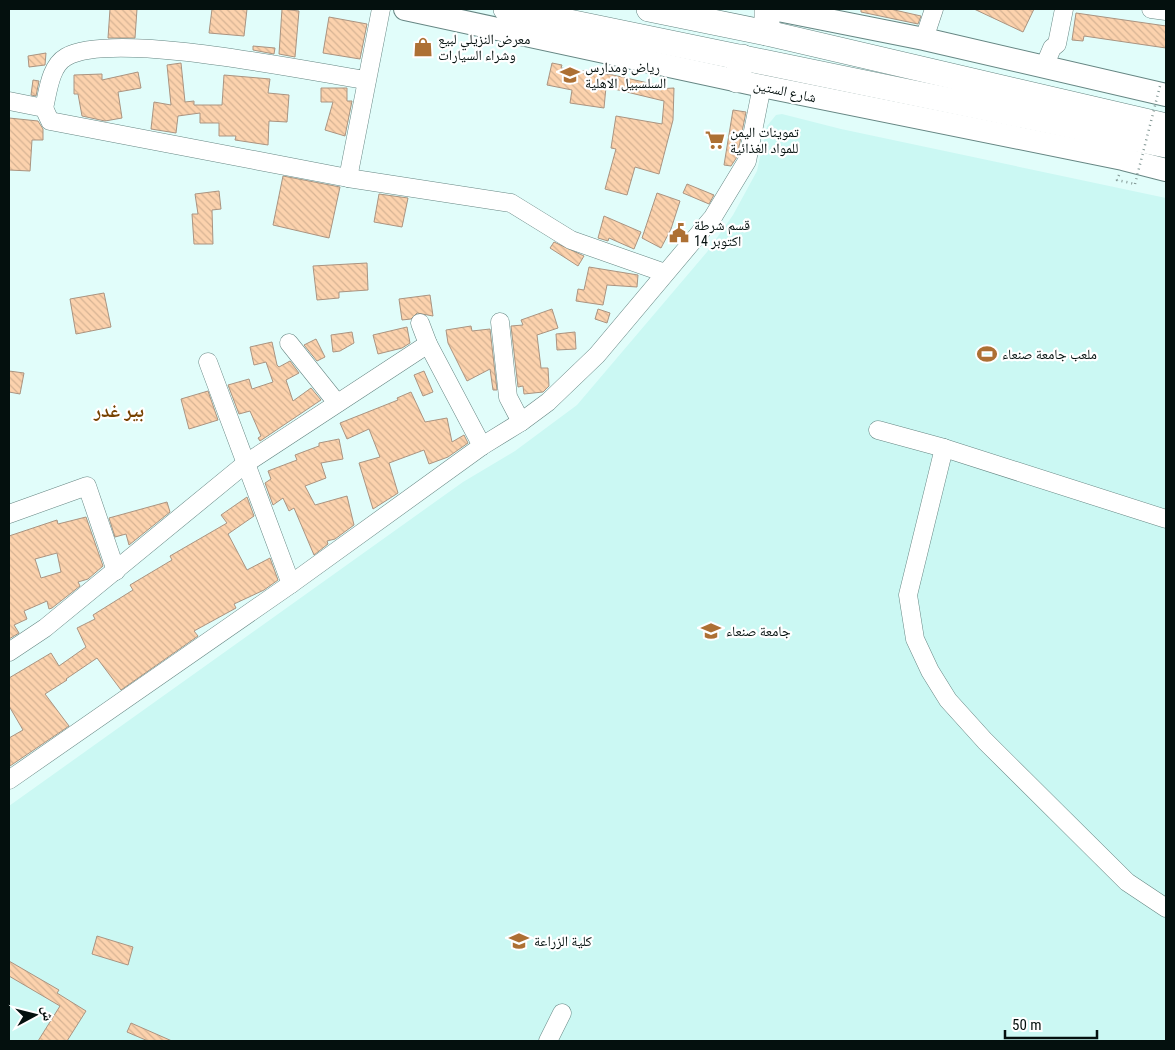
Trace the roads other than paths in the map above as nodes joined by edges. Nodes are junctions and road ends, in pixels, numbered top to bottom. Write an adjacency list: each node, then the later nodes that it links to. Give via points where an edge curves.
1 (381, 9): 14 (street)
2 (405, 9): 13 (main road, شارع الستين)
3 (506, 9): 13 (highway, شارع الستين)
4 (649, 9): 10 (highway)
5 (773, 9): 11 (main road)
6 (934, 9): 11 (street)
7 (1064, 9): 12 (street, via 1058,44 1052,48)
8 (1151, 9): 9 (street)
9 (1166, 11)
10 (767, 21): 19 (highway)
11 (924, 39): 12 (main road)
12 (1044, 67): 16 (main road)
13 (739, 69): 15 (main road, شارع الستين); 20 (highway, شارع الستين)
14 (366, 80): 18 (street, via 166,49 101,49 65,58 54,69); 22 (street)
15 (762, 86): 21 (main road, شارع الستين); 23 (street, via 747,161 713,217)
16 (1163, 91)
17 (9, 101): 18 (street)
18 (44, 108): 22 (street, via 50,121)
19 (1166, 126)
20 (1166, 145)
21 (1166, 170)
22 (348, 178): 23 (street, via 511,203 571,240)
23 (665, 273): 30 (street, via 597,355 548,402)
24 (500, 322): 30 (street, via 508,397)
25 (420, 323): 27 (street)
26 (289, 343): 29 (street)
27 (428, 344): 29 (street); 32 (street)
28 (208, 362): 34 (street)
29 (337, 403): 34 (street)
30 (521, 422): 32 (street)
31 (878, 430): 33 (street)
32 (482, 446): 38 (street)
33 (944, 448): 36 (street); 41 (street, via 908,595 915,639 930,671 948,700 984,741 1127,882)
34 (246, 464): 37 (street); 38 (street)
35 (9, 514): 37 (street, via 87,486)
36 (1166, 519)
37 (116, 571): 39 (street, via 45,628)
38 (292, 584): 40 (street)
39 (9, 652)
40 (9, 780)
41 (1166, 908)
42 (562, 1013): 43 (street)
43 (548, 1041)

